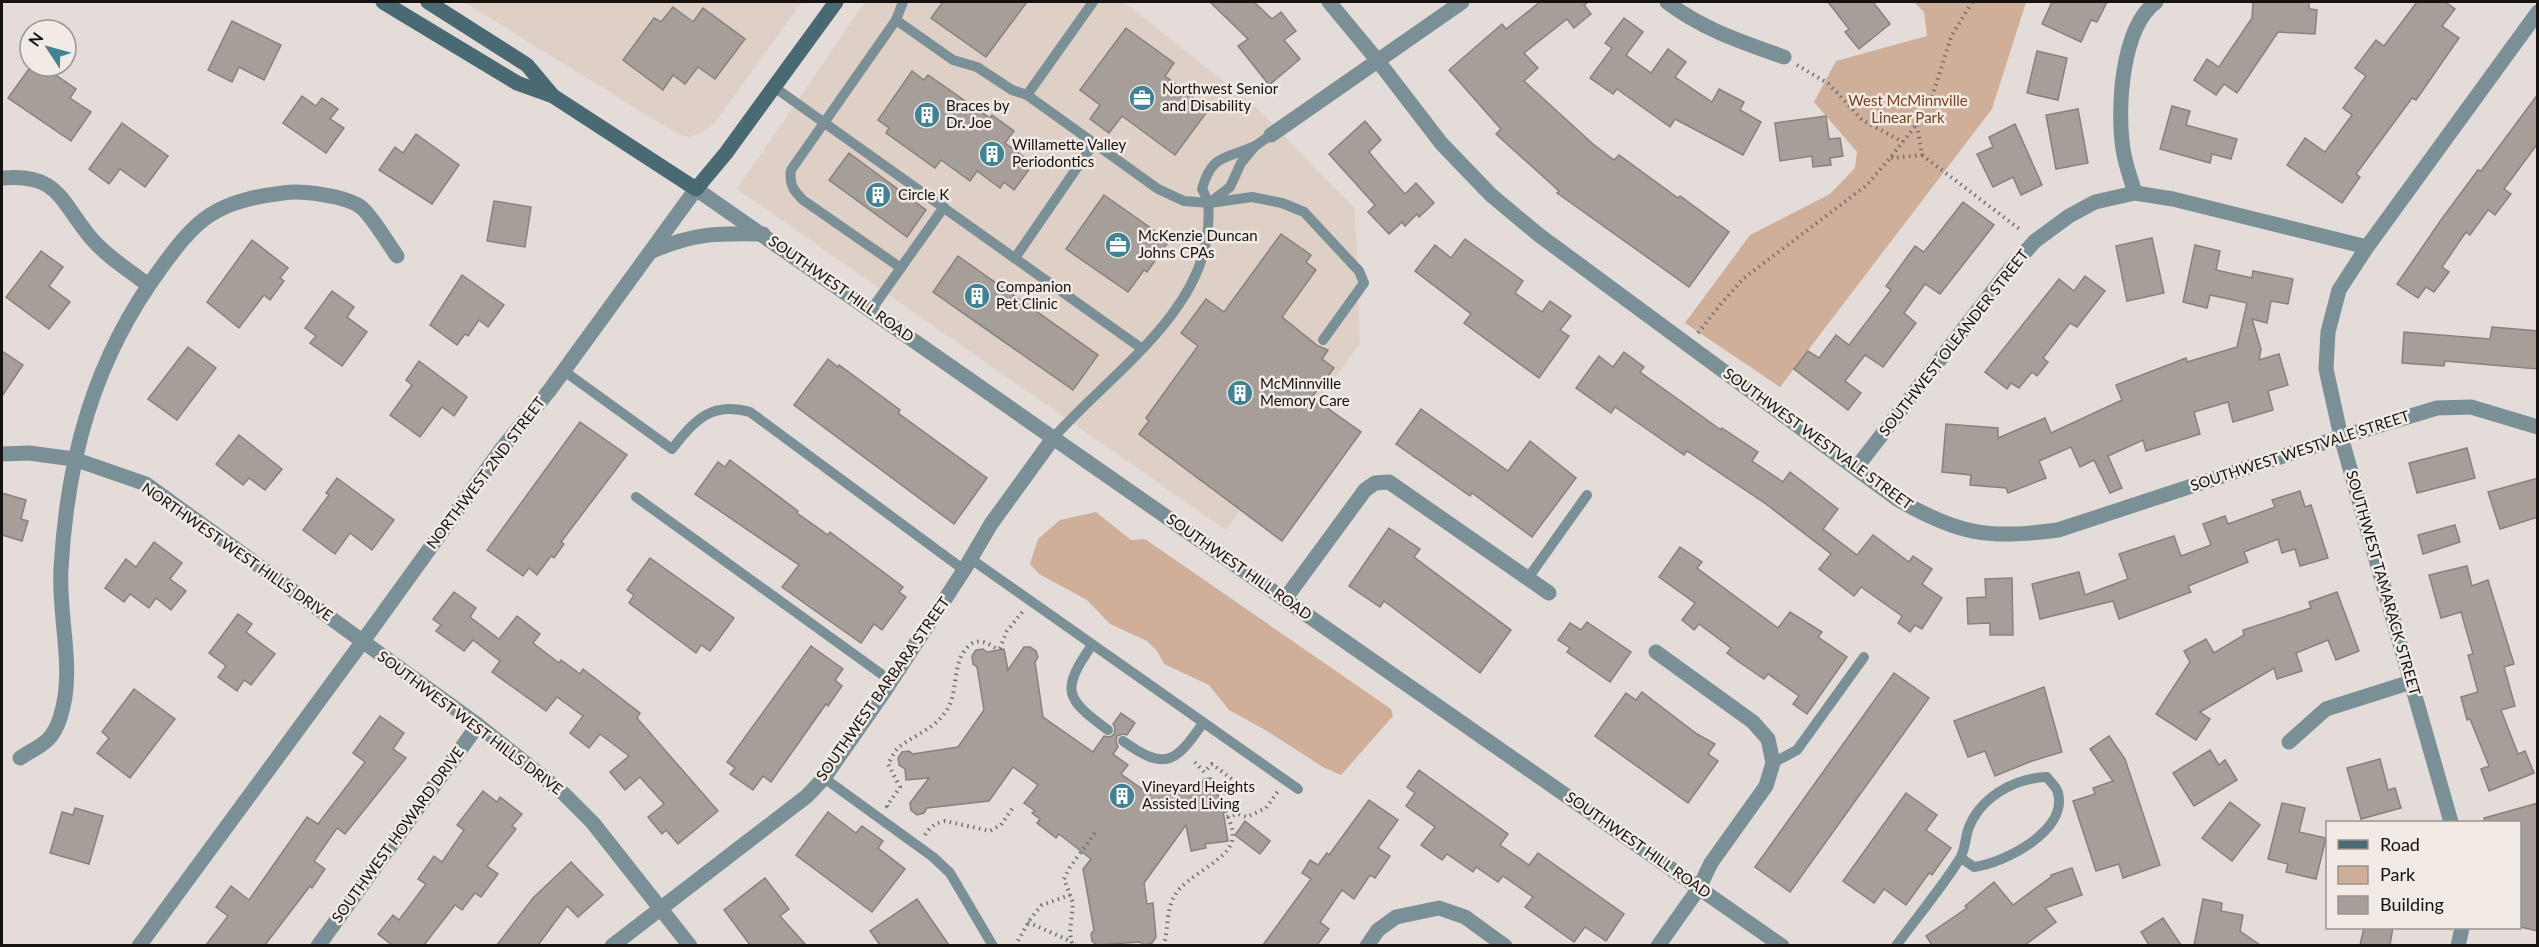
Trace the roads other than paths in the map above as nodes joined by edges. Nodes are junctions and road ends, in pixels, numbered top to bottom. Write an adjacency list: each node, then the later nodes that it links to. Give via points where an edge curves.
1 (383, 2): 16 (main road, via 517,83)
2 (428, 2): 16 (main road, via 527,65)
3 (836, 2): 14 (main road, NORTHWEST 2ND STREET)
4 (903, 2): 11 (lane)
5 (1093, 2): 15 (lane)
6 (1329, 2): 13 (street, SOUTHWEST WESTVALE STREET)
7 (1462, 2): 13 (street)
8 (1667, 2): 12 (street, via 1718,34)
9 (2156, 2): 23 (street, via 2148,8 2133,38 2122,79 2123,151)
10 (2538, 12): 27 (street, SOUTHWEST TAMARACK STREET)
11 (896, 20): 15 (lane, via 953,60 978,68); 17 (lane)
12 (1784, 57)
13 (1378, 61): 18 (street); 42 (street, SOUTHWEST WESTVALE STREET, via 1441,143 1491,195 1539,235)
14 (774, 87): 17 (lane); 22 (main road, NORTHWEST 2ND STREET)
15 (1027, 95): 19 (lane)
16 (553, 96): 22 (main road)
17 (825, 122): 25 (lane); 31 (lane, via 790,170 789,182 803,200)
18 (1271, 135): 20 (lane)
19 (1094, 143): 24 (lane, via 1158,189 1184,201); 30 (lane)
20 (1255, 146): 24 (lane, via 1241,163 1230,187); 24 (lane, via 1231,153 1206,174 1202,189)
21 (2, 178): 32 (street, via 24,176 53,189 91,237)
22 (696, 189): 26 (street, SOUTHWEST HILL ROAD); 28 (street, NORTHWEST 2ND STREET)
23 (2135, 193): 27 (street, SOUTHWEST OLEANDER STREET, via 2173,198); 42 (street, SOUTHWEST OLEANDER STREET, via 2095,202 2035,241)
24 (1210, 203): 34 (lane, via 1252,197 1304,212 1359,271 1364,283); 35 (lane, via 1207,242 1195,277 1174,311)
25 (944, 207): 30 (lane); 31 (lane)
26 (763, 234): 28 (street, via 705,234 681,238); 33 (street, SOUTHWEST HILL ROAD)
27 (2367, 247): 39 (street, SOUTHWEST TAMARACK STREET, via 2339,290 2328,332 2326,369)
28 (651, 252): 36 (street, NORTHWEST 2ND STREET)
29 (396, 256): 32 (street, via 361,207 326,194 290,192 250,198 210,215 180,241)
30 (1015, 258): 35 (lane)
31 (901, 268): 33 (lane)
32 (148, 285): 41 (street, via 97,383)
33 (871, 310): 38 (street, SOUTHWEST HILL ROAD)
34 (1323, 340)
35 (1141, 348): 38 (lane)
36 (564, 371): 45 (lane, via 672,449 686,432 717,409 733,407 750,412); 49 (street, NORTHWEST 2ND STREET, via 496,456)
37 (2538, 427): 39 (street, SOUTHWEST WESTVALE STREET, via 2481,409 2437,408)
38 (1054, 437): 45 (street, SOUTHWEST BARBARA STREET, via 991,524); 48 (street, SOUTHWEST HILL ROAD)
39 (2341, 437): 42 (street, SOUTHWEST WESTVALE STREET, via 2058,530 2018,535 1952,527 1897,499); 54 (street, SOUTHWEST TAMARACK STREET)
40 (2, 454): 41 (street, NORTHWEST WEST HILLS DRIVE)
41 (74, 459): 49 (street, NORTHWEST WEST HILLS DRIVE, via 146,484); 60 (street, via 61,573 67,689 51,739)
42 (1856, 468)
43 (1587, 495): 46 (lane)
44 (636, 497): 53 (lane)
45 (968, 564): 50 (lane, via 1030,600); 53 (street, SOUTHWEST BARBARA STREET)
46 (1528, 578): 47 (street); 48 (street, via 1389,482 1375,483 1365,490)
47 (1549, 593)
48 (1285, 599): 66 (street, SOUTHWEST HILL ROAD)
49 (363, 641): 56 (street, SOUTHWEST WEST HILLS DRIVE); 69 (street, NORTHWEST 2ND STREET)
50 (1092, 645): 55 (lane); 57 (lane, via 1071,680 1072,693 1075,703)
51 (1656, 652): 61 (street, via 1753,722 1768,739)
52 (1864, 657): 61 (lane, via 1797,750)
53 (891, 681): 62 (street, SOUTHWEST BARBARA STREET)
54 (2411, 682): 59 (street, via 2326,709); 64 (street, SOUTHWEST TAMARACK STREET)
55 (1203, 723): 58 (lane, via 1177,756 1143,756); 63 (lane)
56 (478, 725): 67 (street, SOUTHWEST WEST HILLS DRIVE, via 564,794 593,823); 70 (street, SOUTHWEST HOWARD DRIVE)
57 (1107, 730)
58 (1123, 741)
59 (2289, 742)
60 (20, 758)
61 (1773, 763): 66 (street, via 1766,786 1711,864)
62 (824, 778): 67 (street, SOUTHWEST BARBARA STREET, via 807,796); 73 (lane, via 950,873)
63 (1298, 789)
64 (2451, 821)
65 (1961, 858): 65 (lane, via 1977,810 1993,795 2032,778 2047,777 2058,791 2058,811 2042,835 1992,865 1974,867); 78 (lane)
66 (1699, 888): 76 (street); 77 (street, SOUTHWEST HILL ROAD)
67 (660, 908): 71 (street, SOUTHWEST BARBARA STREET); 72 (street, SOUTHWEST WEST HILLS DRIVE)
68 (2462, 929): 79 (street)
69 (139, 945)
70 (318, 945)
71 (612, 945)
72 (690, 945)
73 (994, 945)
74 (1367, 945): 75 (street, via 1378,930 1396,917 1439,908 1465,917)
75 (1505, 945)
76 (1658, 945)
77 (1782, 945)
78 (1896, 945)
79 (2458, 945)

